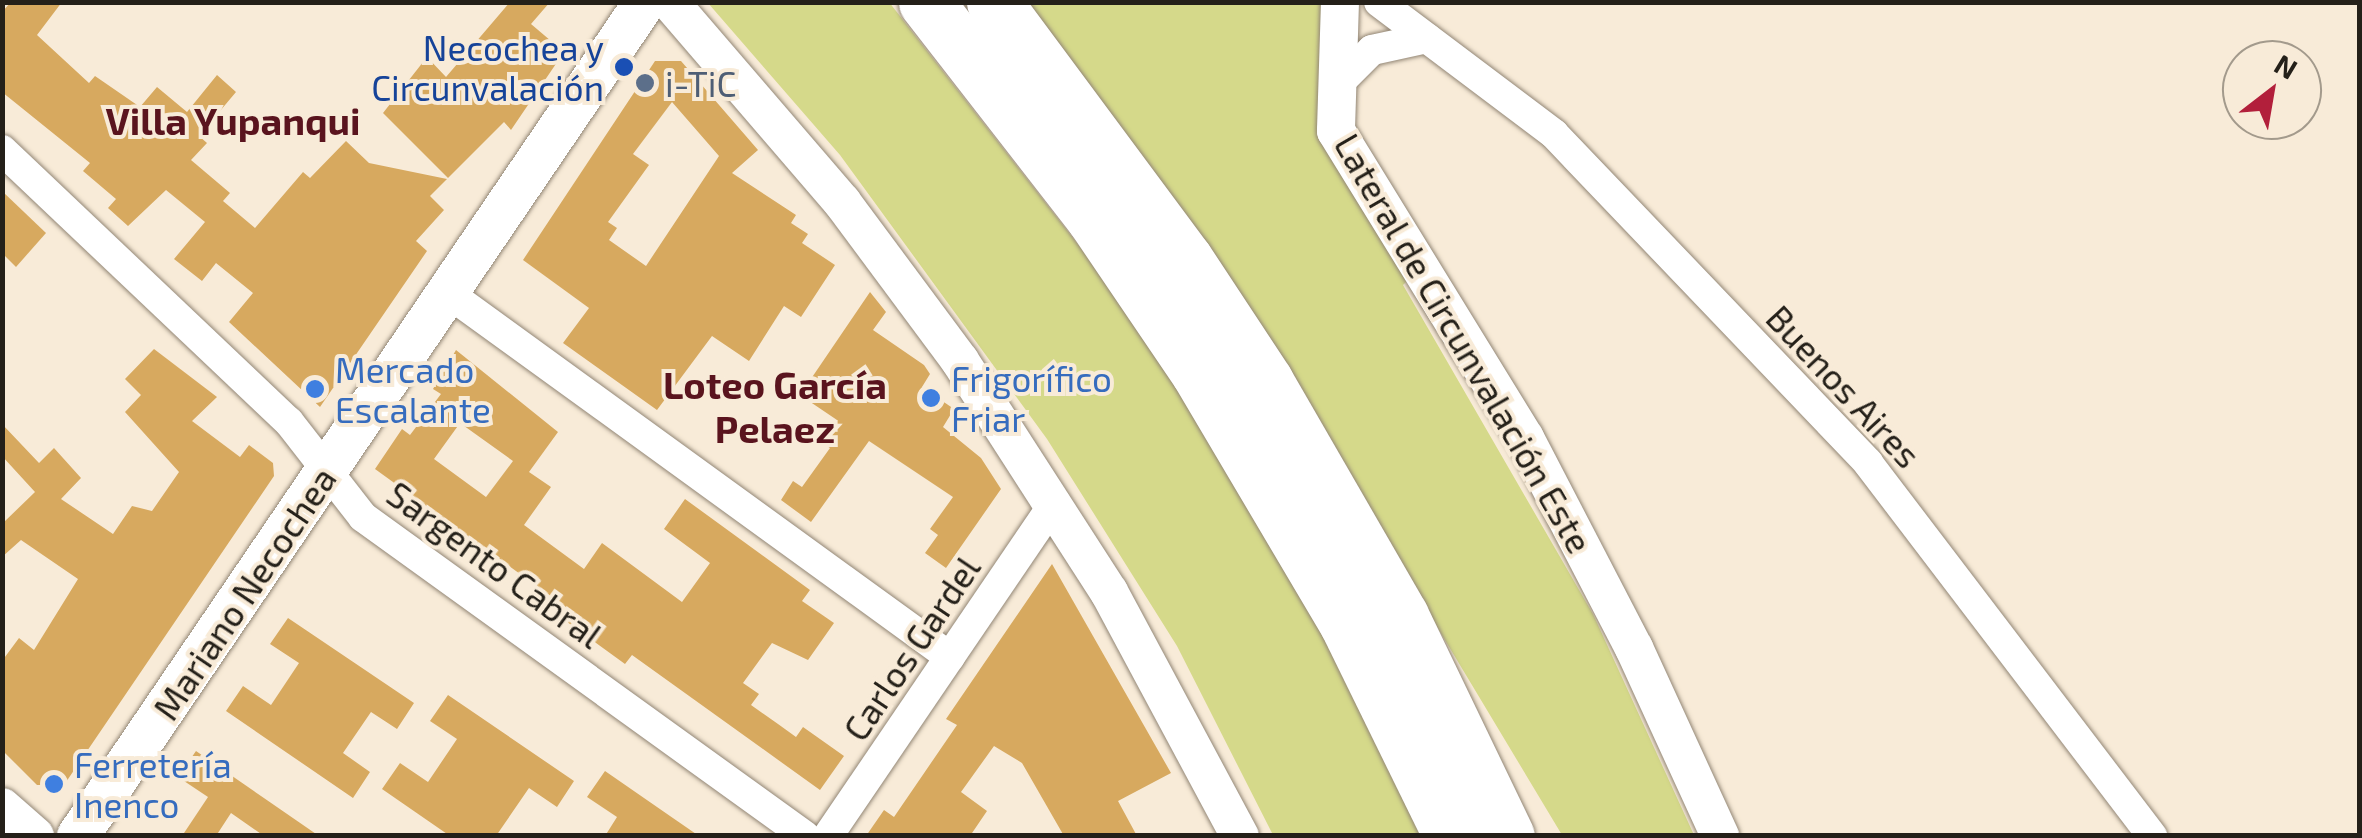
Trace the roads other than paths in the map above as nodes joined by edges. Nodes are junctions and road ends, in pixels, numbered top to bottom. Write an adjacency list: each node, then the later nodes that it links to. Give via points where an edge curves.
1 (645, 2): 10 (main road, Mariano Necochea)
2 (670, 2): 12 (street, via 842,202)
3 (926, 2): 21 (highway, via 1093,217 1208,387 1347,624)
4 (994, 2): 13 (highway, via 1185,260)
5 (1340, 2): 8 (street, Lateral de Circunvalación Este)
6 (1379, 2): 7 (street, Buenos Aires)
7 (1427, 38): 8 (street, via 1372,50); 25 (street, Buenos Aires, via 1554,134 1868,463)
8 (1334, 87): 24 (street, Lateral de Circunvalación Este, via 1342,144 1525,438 1634,648)
9 (2, 150): 11 (street, Sargento Cabral, via 289,422)
10 (448, 293): 11 (main road, Mariano Necochea); 14 (street)
11 (327, 471): 17 (main road, Mariano Necochea); 18 (street, Sargento Cabral, via 363,517)
12 (1055, 502): 14 (street, Carlos Gardel); 20 (street, via 1163,684)
13 (1357, 535): 22 (highway); 23 (highway)
14 (950, 657): 19 (street, Carlos Gardel)
15 (2, 807): 16 (street)
16 (35, 836)
17 (78, 836)
18 (805, 836)
19 (828, 836)
20 (1240, 836)
21 (1451, 836)
22 (1506, 836)
23 (1544, 836)
24 (1720, 836)
25 (2152, 836)

